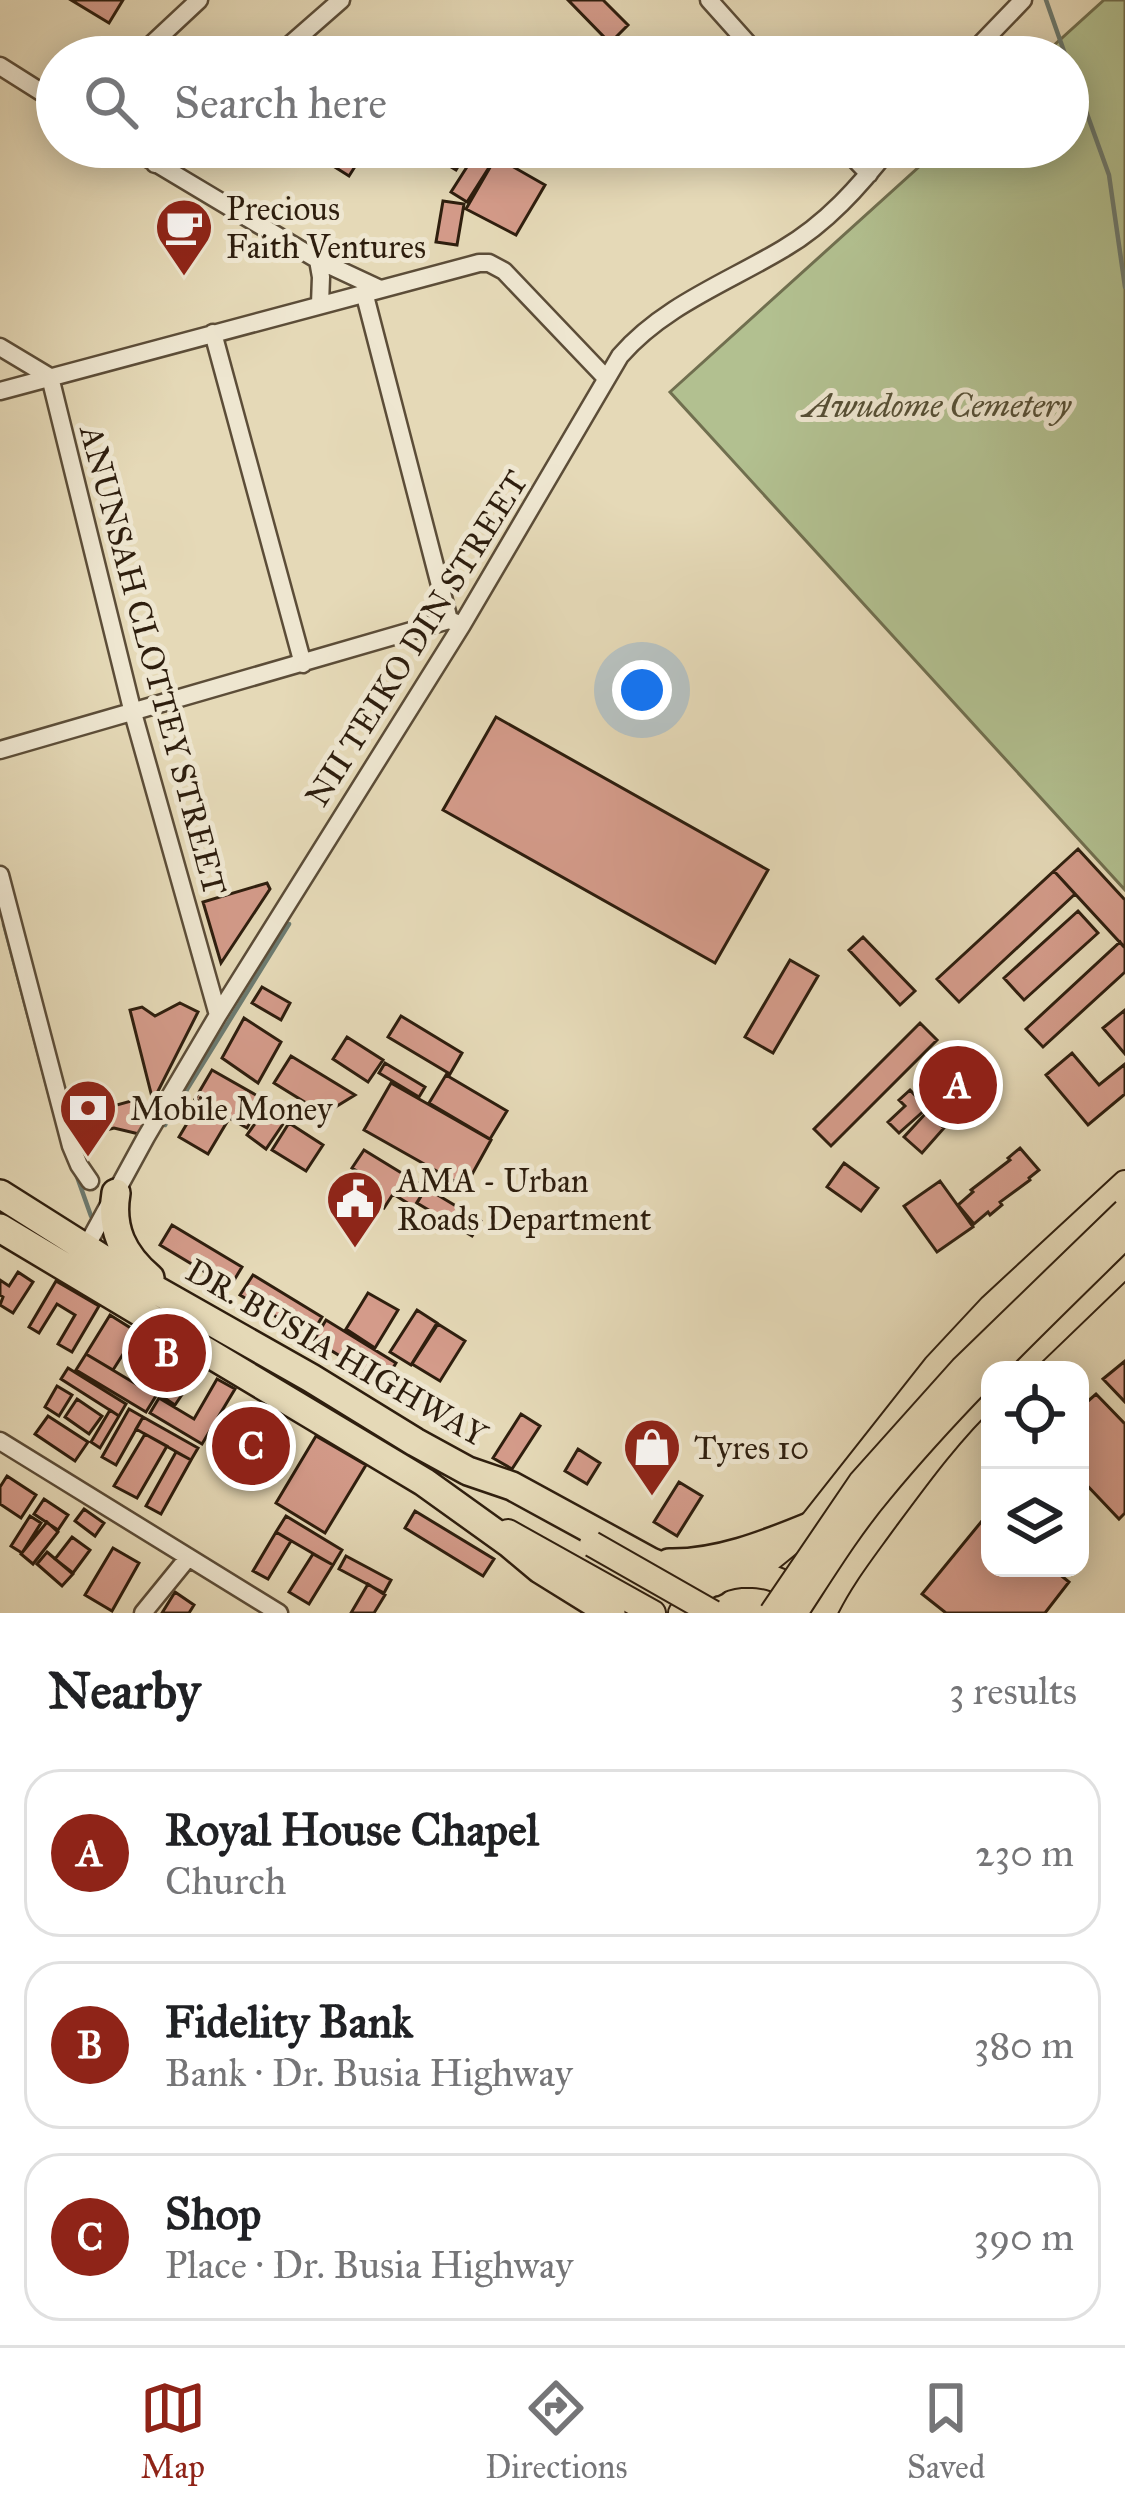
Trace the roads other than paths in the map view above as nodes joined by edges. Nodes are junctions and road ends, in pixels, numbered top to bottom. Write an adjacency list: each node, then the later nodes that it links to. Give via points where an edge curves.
1 (199, 0): 5 (street)
2 (341, 0): 6 (street)
3 (709, 0): 7 (street)
4 (1023, 0): 8 (street)
5 (160, 36)
6 (300, 36)
7 (741, 36)
8 (988, 36)
9 (0, 66): 10 (street)
10 (36, 89)
11 (162, 168): 15 (street)
12 (863, 168): 14 (street)
13 (874, 168): 14 (street, NII TEIKO DIN STREET)
14 (869, 174): 21 (street, NII TEIKO DIN STREET, via 800,238 649,328)
15 (318, 260): 16 (street); 17 (street)
16 (371, 290): 17 (street); 21 (street, via 479,263 497,266); 23 (street)
17 (320, 304): 18 (street)
18 (213, 333): 20 (street); 24 (street)
19 (0, 347): 20 (street)
20 (50, 377): 22 (street); 25 (street, ANUNSAH CLOTTEY STREET)
21 (606, 378): 23 (street, NII TEIKO DIN STREET)
22 (0, 391)
23 (456, 622): 24 (street); 28 (street, NII TEIKO DIN STREET)
24 (303, 664): 25 (street)
25 (134, 713): 26 (street); 28 (street, ANUNSAH CLOTTEY STREET)
26 (0, 750)
27 (0, 874): 30 (street, via 71,1146)
28 (218, 1015): 30 (street, NII TEIKO DIN STREET)
29 (1125, 1183): 45 (main road, via 935,1366)
30 (103, 1187): 36 (street, NII TEIKO DIN STREET); 39 (highway, via 117,1236)
31 (0, 1194): 36 (highway, DR. BUSIA HIGHWAY)
32 (1125, 1211): 56 (main road, bridge, via 861,1482)
33 (0, 1213): 38 (highway, via 77,1258)
34 (0, 1228): 38 (highway, DR. BUSIA HIGHWAY)
35 (1125, 1236): 57 (main road, bridge, via 984,1374 879,1492)
36 (86, 1247): 39 (highway, DR. BUSIA HIGHWAY)
37 (1125, 1264): 40 (main road)
38 (88, 1280): 44 (highway, DR. BUSIA HIGHWAY)
39 (176, 1301): 43 (highway, DR. BUSIA HIGHWAY)
40 (1024, 1361)
41 (981, 1403): 58 (main road, via 919,1473)
42 (0, 1441): 46 (street)
43 (468, 1471): 47 (highway, DR. BUSIA HIGHWAY, via 512,1486); 55 (main road, bridge)
44 (449, 1498): 52 (highway, DR. BUSIA HIGHWAY); 53 (main road)
45 (809, 1528): 47 (highway, via 715,1558); 48 (main road)
46 (187, 1559): 50 (street); 51 (street)
47 (651, 1562): 49 (highway, DR. BUSIA HIGHWAY)
48 (750, 1575): 49 (main road); 58 (main road, via 793,1586)
49 (714, 1582): 54 (main road)
50 (143, 1613)
51 (279, 1613)
52 (611, 1613)
53 (652, 1613)
54 (681, 1613)
55 (713, 1613)
56 (772, 1613)
57 (795, 1613)
58 (821, 1613)

